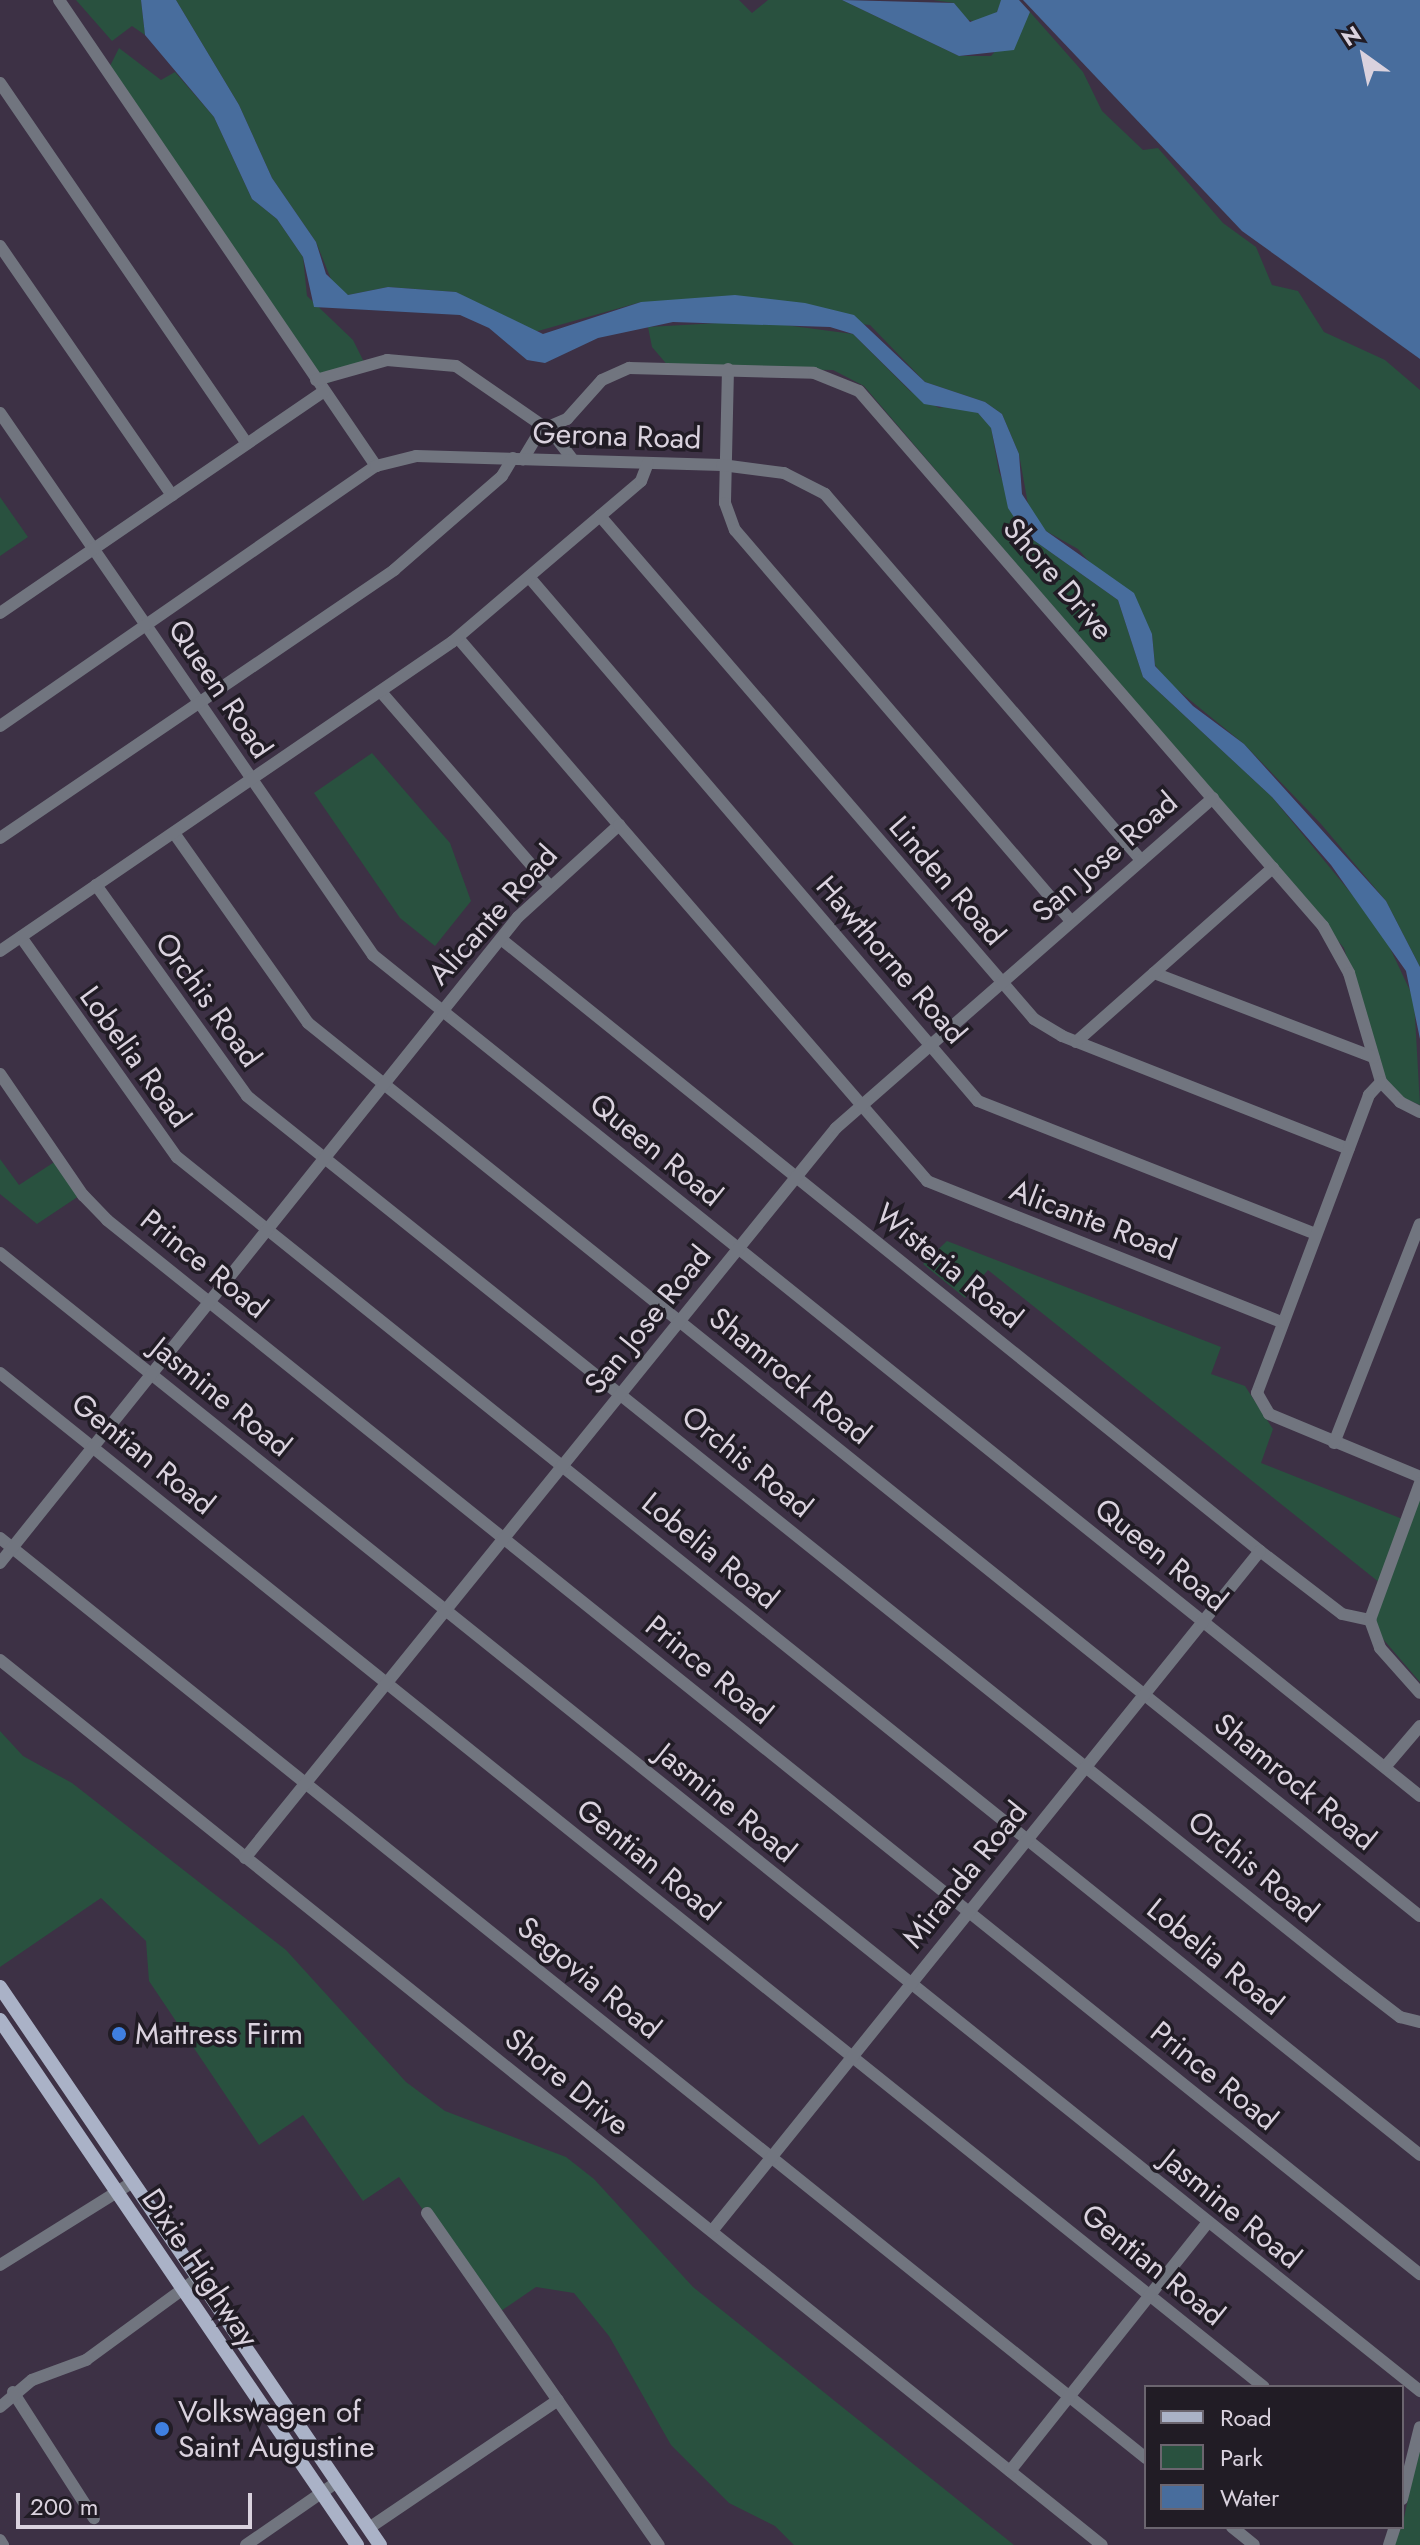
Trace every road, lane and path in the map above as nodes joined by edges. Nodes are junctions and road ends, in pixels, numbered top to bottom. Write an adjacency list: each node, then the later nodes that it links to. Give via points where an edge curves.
1 (59, 0): 5 (street)
2 (0, 83): 7 (street)
3 (0, 246): 13 (street)
4 (728, 369): 9 (street, Shore Drive, via 639,367 610,374 567,419 548,427); 12 (street); 24 (street, Shore Drive, via 828,376 869,400)
5 (320, 385): 7 (street); 8 (street, via 387,360 442,362 482,378 543,426); 11 (street)
6 (0, 413): 15 (street, Queen Road)
7 (247, 444): 13 (street)
8 (518, 458): 9 (street, Gerona Road); 11 (street, Gerona Road, via 416,456); 21 (street, via 394,570)
9 (573, 460): 10 (street, Gerona Road)
10 (648, 463): 12 (street, Gerona Road); 14 (street, via 641,481)
11 (376, 466): 18 (street, Gerona Road)
12 (725, 466): 28 (street, Gerona Road, via 784,473 825,494); 32 (street, via 725,503 735,530)
13 (172, 495): 15 (street)
14 (600, 516): 16 (street); 37 (street, Linden Road)
15 (93, 549): 17 (street); 18 (street, Queen Road)
16 (529, 577): 19 (street); 40 (street, Hawthorne Road)
17 (0, 613)
18 (146, 627): 21 (street, Queen Road); 22 (street, Gerona Road)
19 (458, 638): 20 (street); 25 (street)
20 (381, 692): 23 (street); 30 (street)
21 (198, 703): 23 (street, Queen Road); 27 (street)
22 (0, 726)
23 (251, 781): 26 (street); 38 (street, Queen Road, via 362,944)
24 (1213, 798): 28 (street, San Jose Road); 29 (street, Shore Drive)
25 (619, 825): 30 (street, Alicante Road); 45 (street, Alicante Road)
26 (174, 833): 31 (street); 44 (street, Shamrock Road, via 296,1011)
27 (0, 838)
28 (1141, 860): 32 (street, San Jose Road)
29 (1273, 868): 36 (street); 41 (street, Shore Drive, via 1342,957)
30 (548, 884): 34 (street, Alicante Road)
31 (96, 885): 33 (street); 48 (street, Orchis Road, via 224,1072)
32 (1071, 921): 37 (street, San Jose Road)
33 (21, 937): 35 (street); 51 (street, Lobelia Road, via 160,1140)
34 (501, 939): 38 (street, Alicante Road); 49 (street, Wisteria Road)
35 (0, 951)
36 (1154, 973): 39 (street); 41 (street)
37 (1000, 983): 39 (street, Linden Road, via 1034,1019); 40 (street, San Jose Road)
38 (442, 1012): 44 (street, Alicante Road); 53 (street, Queen Road)
39 (1076, 1042): 47 (street, Linden Road)
40 (929, 1043): 45 (street, San Jose Road); 52 (street, Hawthorne Road, via 984,1105)
41 (1373, 1057): 43 (street, Shore Drive)
42 (0, 1074): 55 (street, Prince Road, via 94,1208)
43 (1381, 1082): 46 (street, via 1400,1102); 47 (street, via 1369,1095)
44 (385, 1084): 48 (street, Alicante Road); 56 (street, Shamrock Road)
45 (859, 1104): 49 (street, San Jose Road); 57 (street, Alicante Road, via 927,1181 947,1192)
46 (1420, 1112)
47 (1349, 1149): 52 (street)
48 (326, 1158): 51 (street, Alicante Road); 60 (street, Orchis Road)
49 (797, 1177): 53 (street, San Jose Road); 68 (street, Wisteria Road)
50 (1420, 1224): 61 (street)
51 (268, 1229): 55 (street, Alicante Road); 63 (street, Lobelia Road)
52 (1316, 1234): 57 (street)
53 (738, 1249): 56 (street, San Jose Road); 72 (street, Queen Road)
54 (0, 1253): 59 (street, Jasmine Road)
55 (209, 1302): 59 (street, Alicante Road); 66 (street, Prince Road)
56 (680, 1322): 60 (street, San Jose Road); 76 (street, Shamrock Road)
57 (1282, 1322): 61 (street, via 1259,1381 1259,1401 1269,1414)
58 (0, 1373): 62 (street, Gentian Road)
59 (151, 1374): 62 (street, Alicante Road); 70 (street, Jasmine Road)
60 (622, 1395): 63 (street, San Jose Road); 78 (street, Orchis Road)
61 (1334, 1443): 64 (street)
62 (93, 1447): 67 (street, Alicante Road); 74 (street, Gentian Road)
63 (564, 1467): 66 (street, San Jose Road); 82 (street, Lobelia Road)
64 (1420, 1480): 71 (street)
65 (0, 1538): 67 (street, Segovia Road)
66 (505, 1540): 70 (street, San Jose Road); 84 (street, Prince Road)
67 (12, 1548): 69 (street, Alicante Road); 80 (street, Segovia Road)
68 (1260, 1551): 71 (street, Wisteria Road, via 1342,1614); 72 (street, Miranda Road)
69 (0, 1563)
70 (447, 1612): 74 (street, San Jose Road); 86 (street, Jasmine Road)
71 (1370, 1620): 75 (street, via 1375,1640)
72 (1203, 1623): 76 (street, Miranda Road); 79 (street, Queen Road)
73 (0, 1660): 83 (street, Shore Drive)
74 (389, 1685): 80 (street, San Jose Road); 92 (street, Gentian Road)
75 (1420, 1693)
76 (1144, 1694): 78 (street, Miranda Road); 85 (street, Shamrock Road)
77 (1420, 1726): 79 (street)
78 (1086, 1767): 82 (street, Miranda Road); 90 (street, Orchis Road, via 1400,2017)
79 (1385, 1767): 81 (street, Queen Road)
80 (308, 1786): 83 (street, San Jose Road); 94 (street, Segovia Road)
81 (1420, 1796)
82 (1027, 1840): 84 (street, Miranda Road); 93 (street, Lobelia Road)
83 (245, 1858): 99 (street, Shore Drive)
84 (969, 1912): 86 (street, Miranda Road); 101 (street, Prince Road)
85 (1420, 1916)
86 (911, 1985): 92 (street, Miranda Road); 98 (street, Jasmine Road)
87 (0, 1987): 89 (main road)
88 (1420, 2013): 90 (street)
89 (23, 2020): 91 (street); 95 (main road)
90 (1420, 2022)
91 (2, 2029): 96 (main road, Dixie Highway)
92 (852, 2057): 94 (street, Miranda Road); 104 (street, Gentian Road)
93 (1420, 2155)
94 (772, 2157): 99 (street, Miranda Road); 108 (street, Segovia Road)
95 (133, 2182): 96 (street); 102 (main road)
96 (116, 2192): 100 (street); 103 (main road, Dixie Highway)
97 (427, 2213): 109 (street)
98 (1207, 2223): 104 (street); 106 (street, Jasmine Road)
99 (712, 2231): 113 (street, Shore Drive)
100 (0, 2265)
101 (1420, 2274)
102 (198, 2278): 103 (street); 114 (main road)
103 (182, 2288): 107 (street, via 86,2360); 116 (main road, Dixie Highway)
104 (1149, 2296): 105 (street, Gentian Road); 108 (street)
105 (1261, 2385)
106 (1420, 2391)
107 (13, 2392): 110 (street); 117 (street)
108 (1068, 2397): 112 (street, Segovia Road); 113 (street)
109 (558, 2400): 118 (street); 125 (street)
110 (0, 2407)
111 (1420, 2427): 115 (street)
112 (1144, 2456)
113 (1010, 2471): 126 (street, Shore Drive)
114 (337, 2482): 116 (street); 118 (main road)
115 (1404, 2488)
116 (322, 2493): 122 (street); 123 (main road, Dixie Highway)
117 (94, 2518)
118 (369, 2528): 124 (main road)
119 (1234, 2529): 127 (street)
120 (0, 2540): 121 (street)
121 (3, 2545)
122 (246, 2545)
123 (357, 2545)
124 (380, 2545)
125 (659, 2545)
126 (1102, 2545)
127 (1254, 2545)

